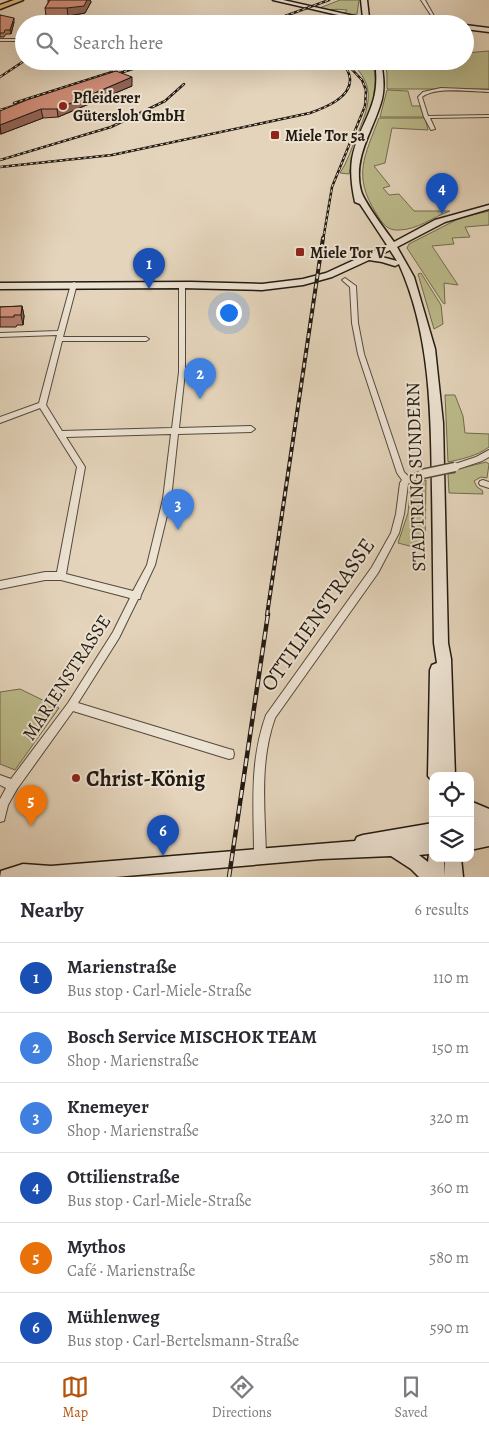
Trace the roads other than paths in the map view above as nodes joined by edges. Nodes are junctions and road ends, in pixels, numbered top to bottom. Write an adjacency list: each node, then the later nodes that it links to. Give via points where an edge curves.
1 (16, 0): 6 (main road)
2 (20, 0): 6 (main road)
3 (276, 0): 7 (main road)
4 (363, 0): 8 (main road)
5 (422, 0): 9 (street)
6 (0, 7)
7 (337, 15)
8 (364, 15)
9 (432, 15)
10 (474, 28): 11 (main road)
11 (489, 30)
12 (0, 40): 13 (street)
13 (15, 40)
14 (380, 70): 19 (main road, via 382,82 377,108 356,164)
15 (489, 91): 17 (street, via 434,90 423,93 420,97)
16 (489, 116): 17 (street)
17 (426, 117): 18 (street)
18 (433, 129)
19 (358, 194): 22 (main road); 24 (main road, via 366,217)
20 (489, 208): 21 (main road)
21 (443, 220): 23 (main road); 24 (main road)
22 (382, 230): 23 (main road); 24 (main road)
23 (411, 234): 24 (main road)
24 (388, 246): 25 (main road); 26 (main road, STADTRING SUNDERN); 27 (main road); 32 (main road, STADTRING SUNDERN, via 410,277)
25 (361, 261): 26 (main road, via 378,258); 27 (main road)
26 (395, 263): 32 (main road, STADTRING SUNDERN)
27 (321, 277): 31 (main road, via 285,286)
28 (346, 280): 42 (street, via 353,286 360,354 401,473)
29 (74, 284): 30 (main road); 31 (main road); 34 (street)
30 (0, 286)
31 (183, 286): 39 (street, MARIENSTRASSE, via 183,355)
32 (420, 310): 46 (main road, STADTRING SUNDERN, via 430,349 437,423)
33 (0, 336): 34 (street)
34 (60, 336): 35 (street); 36 (street)
35 (146, 339)
36 (42, 405): 37 (street); 40 (street)
37 (0, 420)
38 (251, 429): 39 (street)
39 (176, 430): 40 (street); 45 (street, MARIENSTRASSE, via 168,499 157,548)
40 (62, 434): 43 (street, via 81,467)
41 (489, 454): 42 (street, bridge)
42 (407, 480): 64 (street, OTTILIENSTRASSE, via 395,533 374,570 275,707 266,725 258,767)
43 (61, 576): 44 (street); 45 (street)
44 (0, 585)
45 (137, 596): 47 (street, MARIENSTRASSE)
46 (441, 643): 49 (main road, STADTRING SUNDERN, via 437,658); 50 (main road, STADTRING SUNDERN)
47 (71, 706): 48 (street); 52 (street, MARIENSTRASSE)
48 (229, 754)
49 (436, 772)
50 (447, 772)
51 (0, 780): 52 (street)
52 (13, 785): 54 (street, MARIENSTRASSE)
53 (474, 811): 55 (main road)
54 (0, 817)
55 (489, 817)
56 (489, 822): 57 (main road)
57 (474, 825)
58 (429, 832): 63 (main road)
59 (489, 838): 60 (main road)
60 (474, 841)
61 (429, 846): 62 (main road)
62 (393, 848): 63 (main road); 69 (main road, via 417,863)
63 (320, 851): 64 (main road)
64 (260, 856): 67 (main road)
65 (436, 862): 70 (main road)
66 (453, 862): 71 (main road)
67 (48, 875): 68 (main road, via 37,872)
68 (7, 877)
69 (431, 877)
70 (437, 877)
71 (454, 877)

